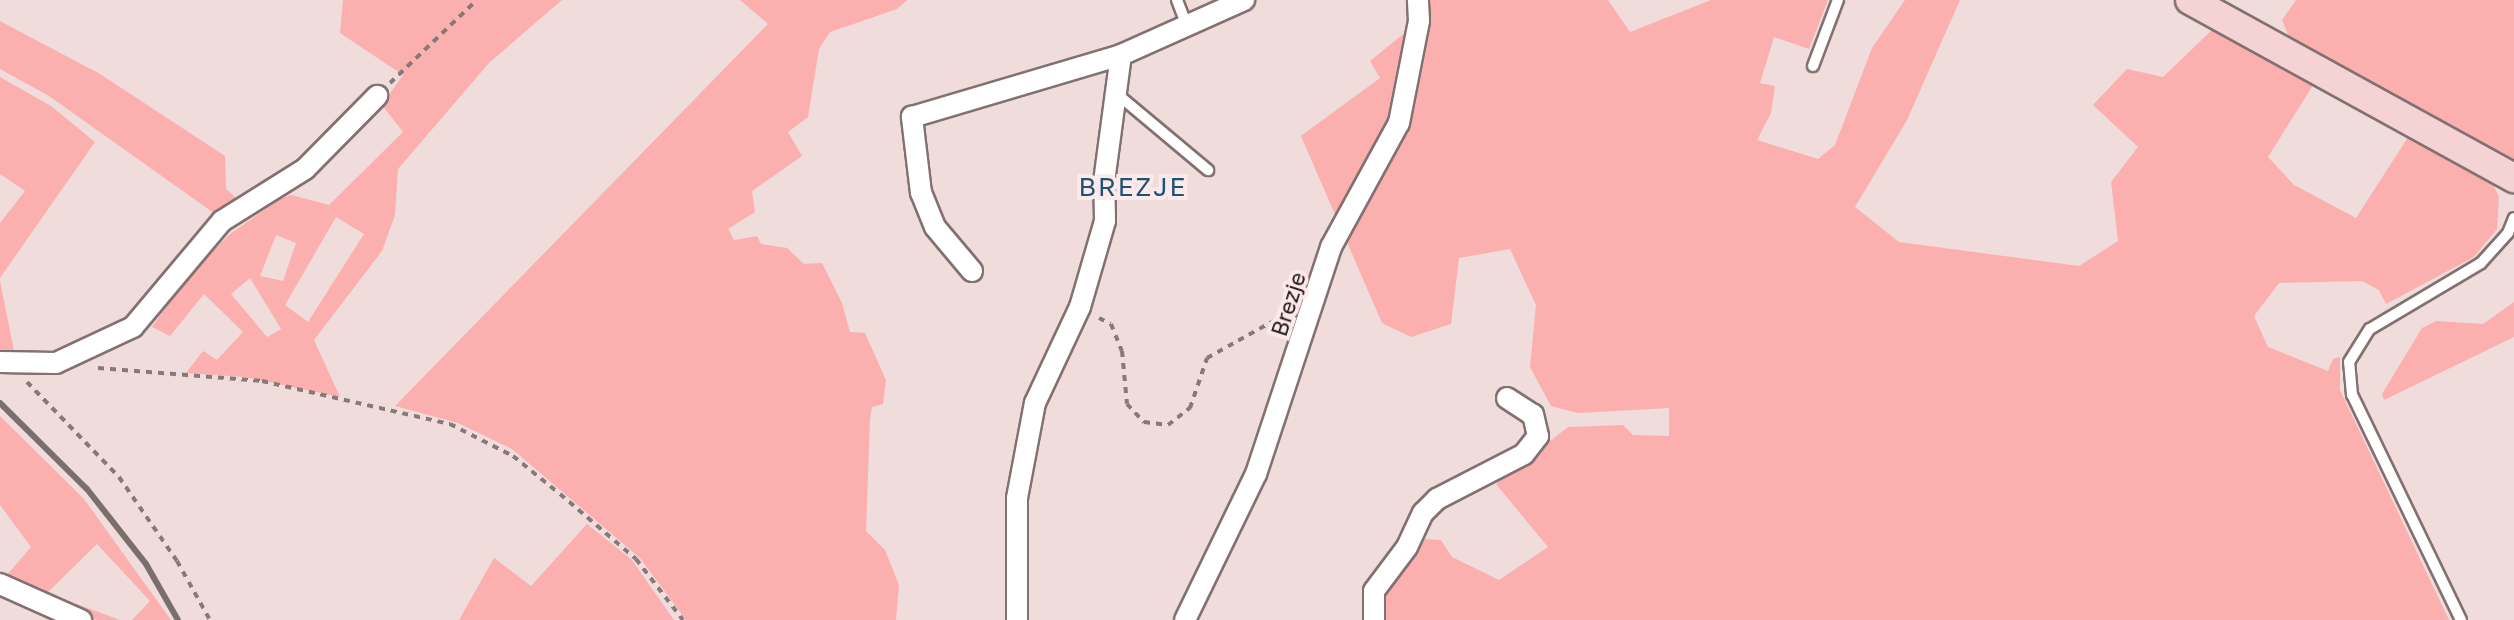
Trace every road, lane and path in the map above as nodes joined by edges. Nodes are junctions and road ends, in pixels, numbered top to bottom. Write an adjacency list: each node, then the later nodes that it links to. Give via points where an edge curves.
1 (477, 0): 11 (path)
2 (1177, 0): 7 (lane)
3 (1244, 0): 7 (street)
4 (1418, 0): 16 (street, Brezje, via 1419,21 1399,123 1331,247)
5 (1838, 0): 9 (lane)
6 (2190, 0): 13 (street)
7 (1188, 27): 8 (street)
8 (1121, 55): 10 (street); 15 (street, via 912,117 921,193 935,227)
9 (1813, 66)
10 (1117, 94): 12 (lane); 17 (street, via 1104,182 1105,221)
11 (377, 96): 19 (street, via 305,169 222,221 133,327)
12 (1208, 170)
13 (2514, 178)
14 (2514, 218): 28 (lane, via 2508,233 2481,263 2370,329 2349,362 2352,395)
15 (972, 271)
16 (1316, 299): 17 (path, via 1207,358 1190,408 1168,425 1144,422 1127,404 1122,351 1111,324); 26 (street, Brezje, via 1256,474)
17 (1080, 307): 25 (street, via 1035,403 1017,498)
18 (3, 361): 19 (street); 23 (path, via 119,477)
19 (56, 363): 24 (path, via 262,381 450,424 513,456 560,494 636,559)
20 (1507, 398): 27 (street, via 1533,415 1538,436 1524,454 1437,499 1423,513 1374,591)
21 (0, 584): 22 (street)
22 (81, 620)
23 (210, 620)
24 (683, 620)
25 (1017, 620)
26 (1185, 620)
27 (1374, 620)
28 (2461, 620)

